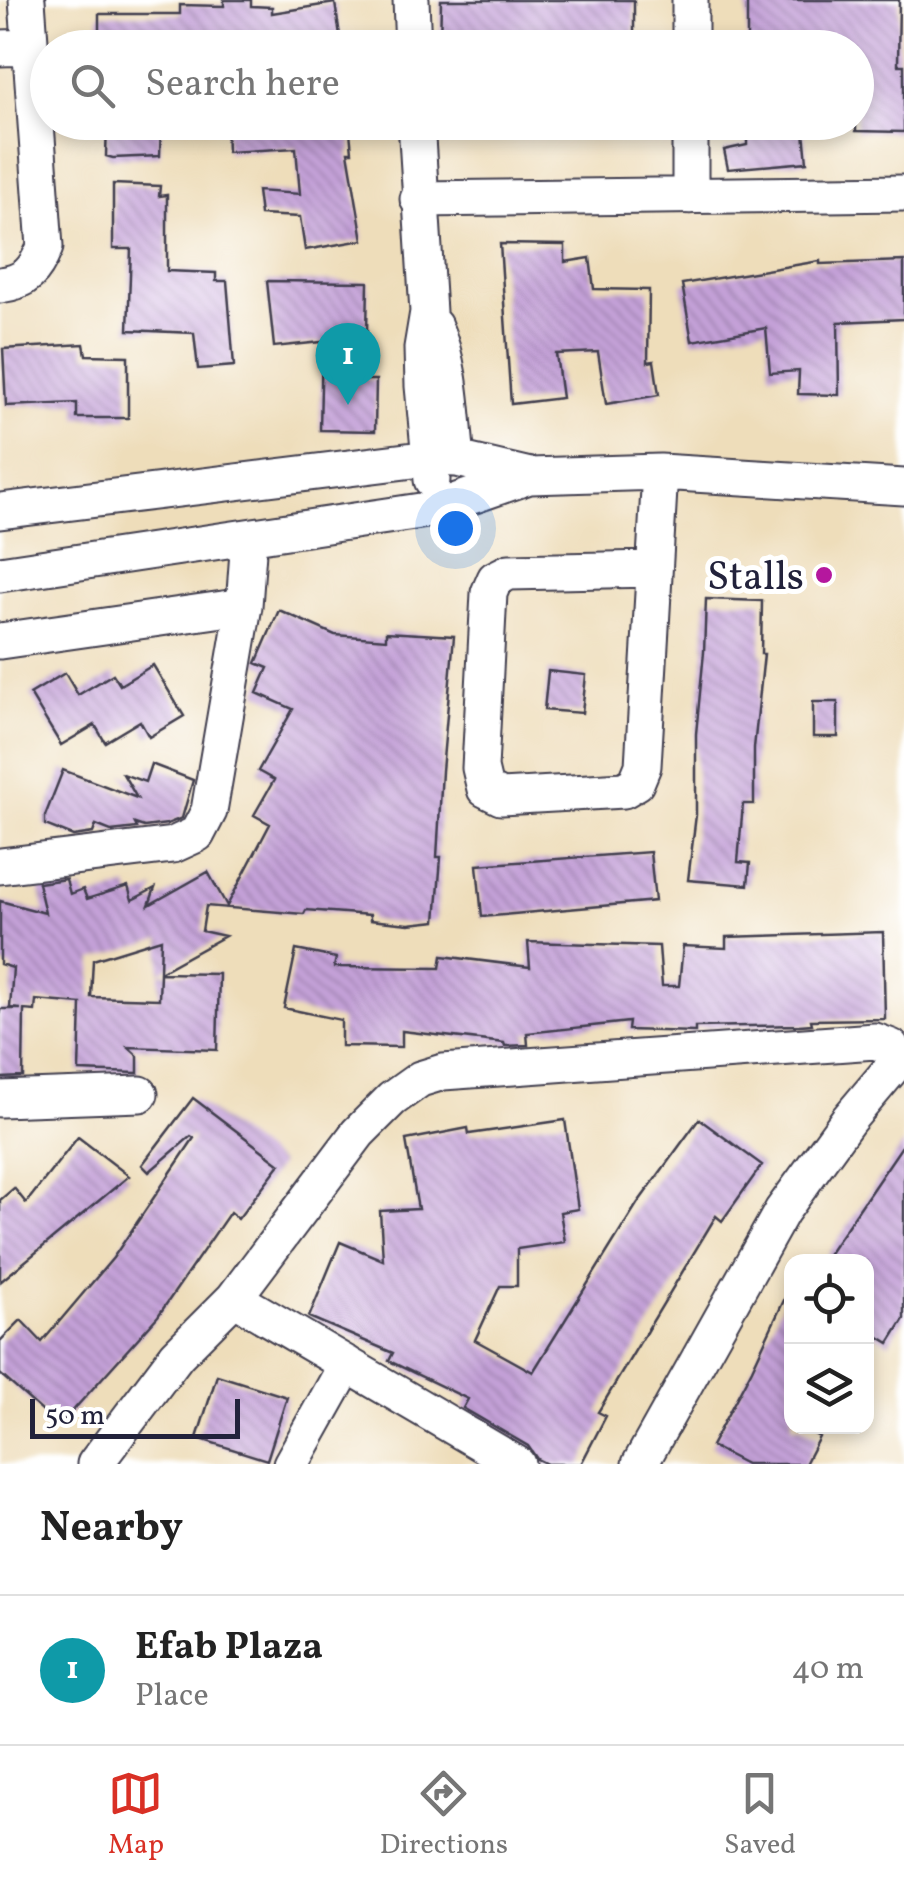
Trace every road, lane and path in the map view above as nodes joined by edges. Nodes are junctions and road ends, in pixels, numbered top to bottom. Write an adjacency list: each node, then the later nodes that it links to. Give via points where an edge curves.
1 (27, 0): 6 (street)
2 (411, 0): 4 (street)
3 (690, 0): 5 (street)
4 (412, 30)
5 (690, 30)
6 (15, 47): 12 (street, via 45,248 26,279)
7 (416, 140): 11 (street)
8 (690, 140): 10 (street)
9 (904, 193): 10 (street)
10 (690, 196): 11 (street)
11 (418, 199): 13 (street, via 428,312 443,347)
12 (0, 285)
13 (443, 459): 15 (street); 17 (street); 18 (street)
14 (660, 472): 15 (street); 16 (street); 20 (street)
15 (530, 476): 17 (street)
16 (904, 487)
17 (434, 509): 19 (street)
18 (0, 511)
19 (249, 538): 21 (street); 22 (street)
20 (654, 570): 20 (street, via 643,766 636,783 624,790 518,796 485,789 480,768 495,579 509,572)
21 (0, 574)
22 (244, 606): 23 (street); 24 (street, via 208,811 197,834 173,845)
23 (0, 641)
24 (0, 866)
25 (140, 1094): 26 (street)
26 (4, 1102)
27 (234, 1298): 28 (street); 29 (street, via 177,1355); 32 (street, via 358,1133 420,1079 443,1072 856,1042 891,1047 896,1063 782,1211)
28 (347, 1364): 30 (street); 31 (street)
29 (95, 1464)
30 (291, 1464)
31 (518, 1464)
32 (640, 1464)

